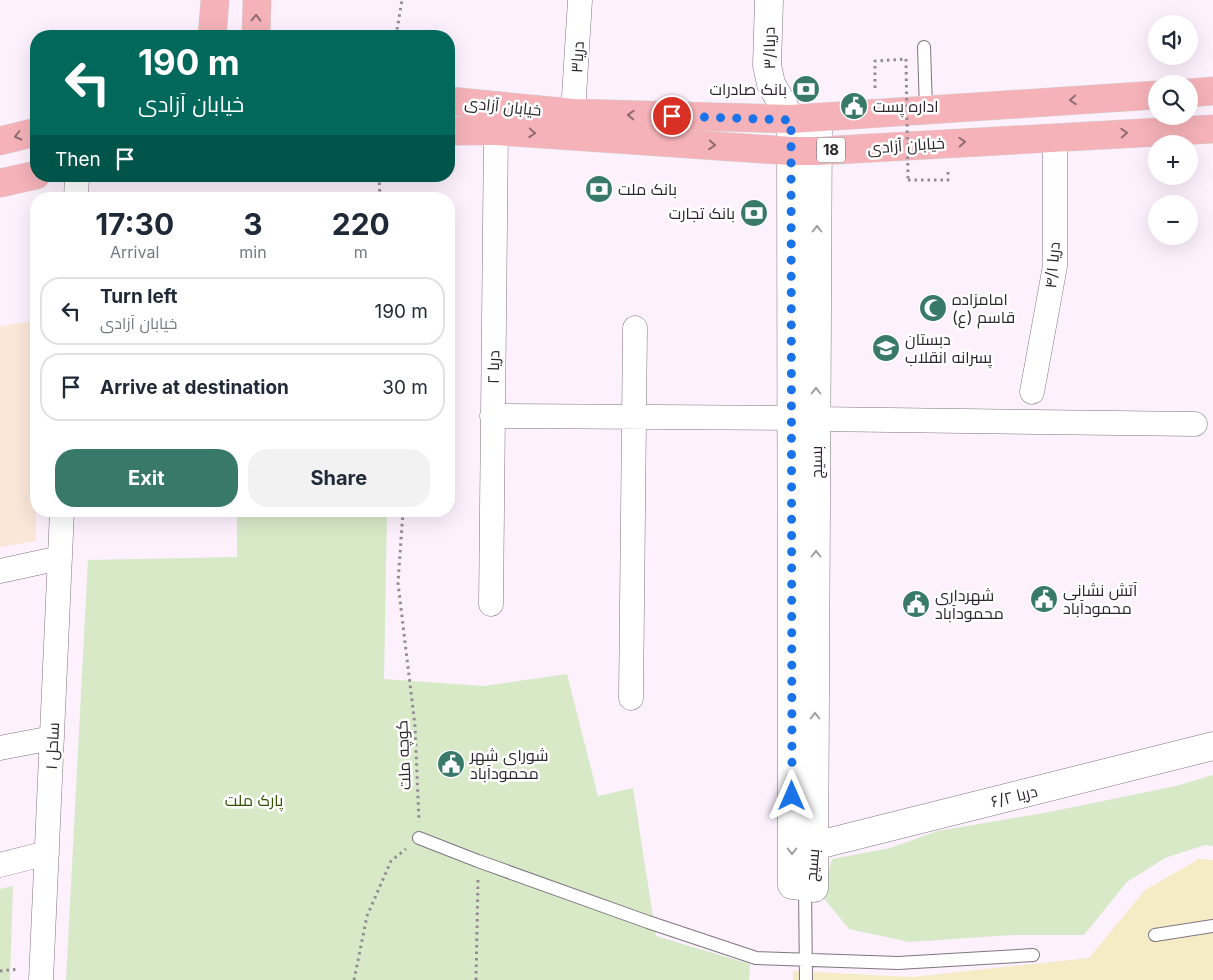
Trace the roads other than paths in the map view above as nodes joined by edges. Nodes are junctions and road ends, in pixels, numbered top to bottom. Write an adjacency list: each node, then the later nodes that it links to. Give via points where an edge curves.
1 (214, 0): 6 (main road)
2 (232, 0): 7 (main road)
3 (257, 0): 8 (main road, one-way to 3)
4 (580, 0): 15 (street, دریا۳)
5 (769, 0): 17 (street, دریا۳/۱, via 768,65 771,84)
6 (212, 30)
7 (231, 30)
8 (256, 30)
9 (924, 46): 14 (lane)
10 (1213, 91): 11 (main road)
11 (1198, 92)
12 (1148, 96): 14 (main road, خیابان آزادی / 18, one-way to 14)
13 (455, 102): 15 (main road, خیابان آزادی / 18)
14 (926, 110): 16 (main road, خیابان آزادی / 18)
15 (573, 113): 17 (main road, خیابان آزادی / 18, one-way to 15)
16 (818, 118): 17 (main road, خیابان آزادی / 18); 24 (street, بسیج)
17 (791, 120): 24 (street, بسیج)
18 (1213, 129): 22 (main road, خیابان آزادی / 18, one-way to 18)
19 (455, 131): 20 (main road, خیابان آزادی / 18)
20 (496, 131): 24 (main road, خیابان آزادی / 18, one-way to 24); 29 (street, دریا ۲)
21 (30, 134): 23 (main road, one-way to 23)
22 (1055, 137): 24 (main road, خیابان آزادی / 18, one-way to 22); 28 (street, دریا ۴/۱, via 1055,266)
23 (0, 141)
24 (804, 151): 31 (street, بسیج)
25 (30, 176): 26 (main road)
26 (0, 183)
27 (635, 328): 30 (street)
28 (1032, 392)
29 (492, 416): 30 (street); 36 (street, دریا ۲)
30 (634, 417): 31 (street); 37 (street)
31 (804, 419): 32 (street); 39 (street, بسیج)
32 (1195, 424)
33 (62, 517): 34 (street, ساحل ۱)
34 (60, 558): 35 (street); 38 (street, ساحل ۱)
35 (0, 571)
36 (491, 604)
37 (631, 698)
38 (52, 738): 41 (street); 44 (street, ساحل ۱)
39 (803, 744): 43 (street, بسیج); 46 (street, بسیج, one-way to 46, via 792,885)
40 (1213, 746): 43 (street, دریا ۶/۲)
41 (0, 748)
42 (419, 838): 50 (lane, via 639,919 756,958)
43 (814, 846): 46 (street, بسیج, via 814,888)
44 (47, 853): 45 (street); 51 (street, ساحل ۱)
45 (0, 865)
46 (805, 887): 50 (lane)
47 (1213, 926): 48 (lane)
48 (1155, 935)
49 (1033, 954): 50 (lane, via 898,963)
50 (806, 959): 52 (lane)
51 (41, 980)
52 (806, 980)

